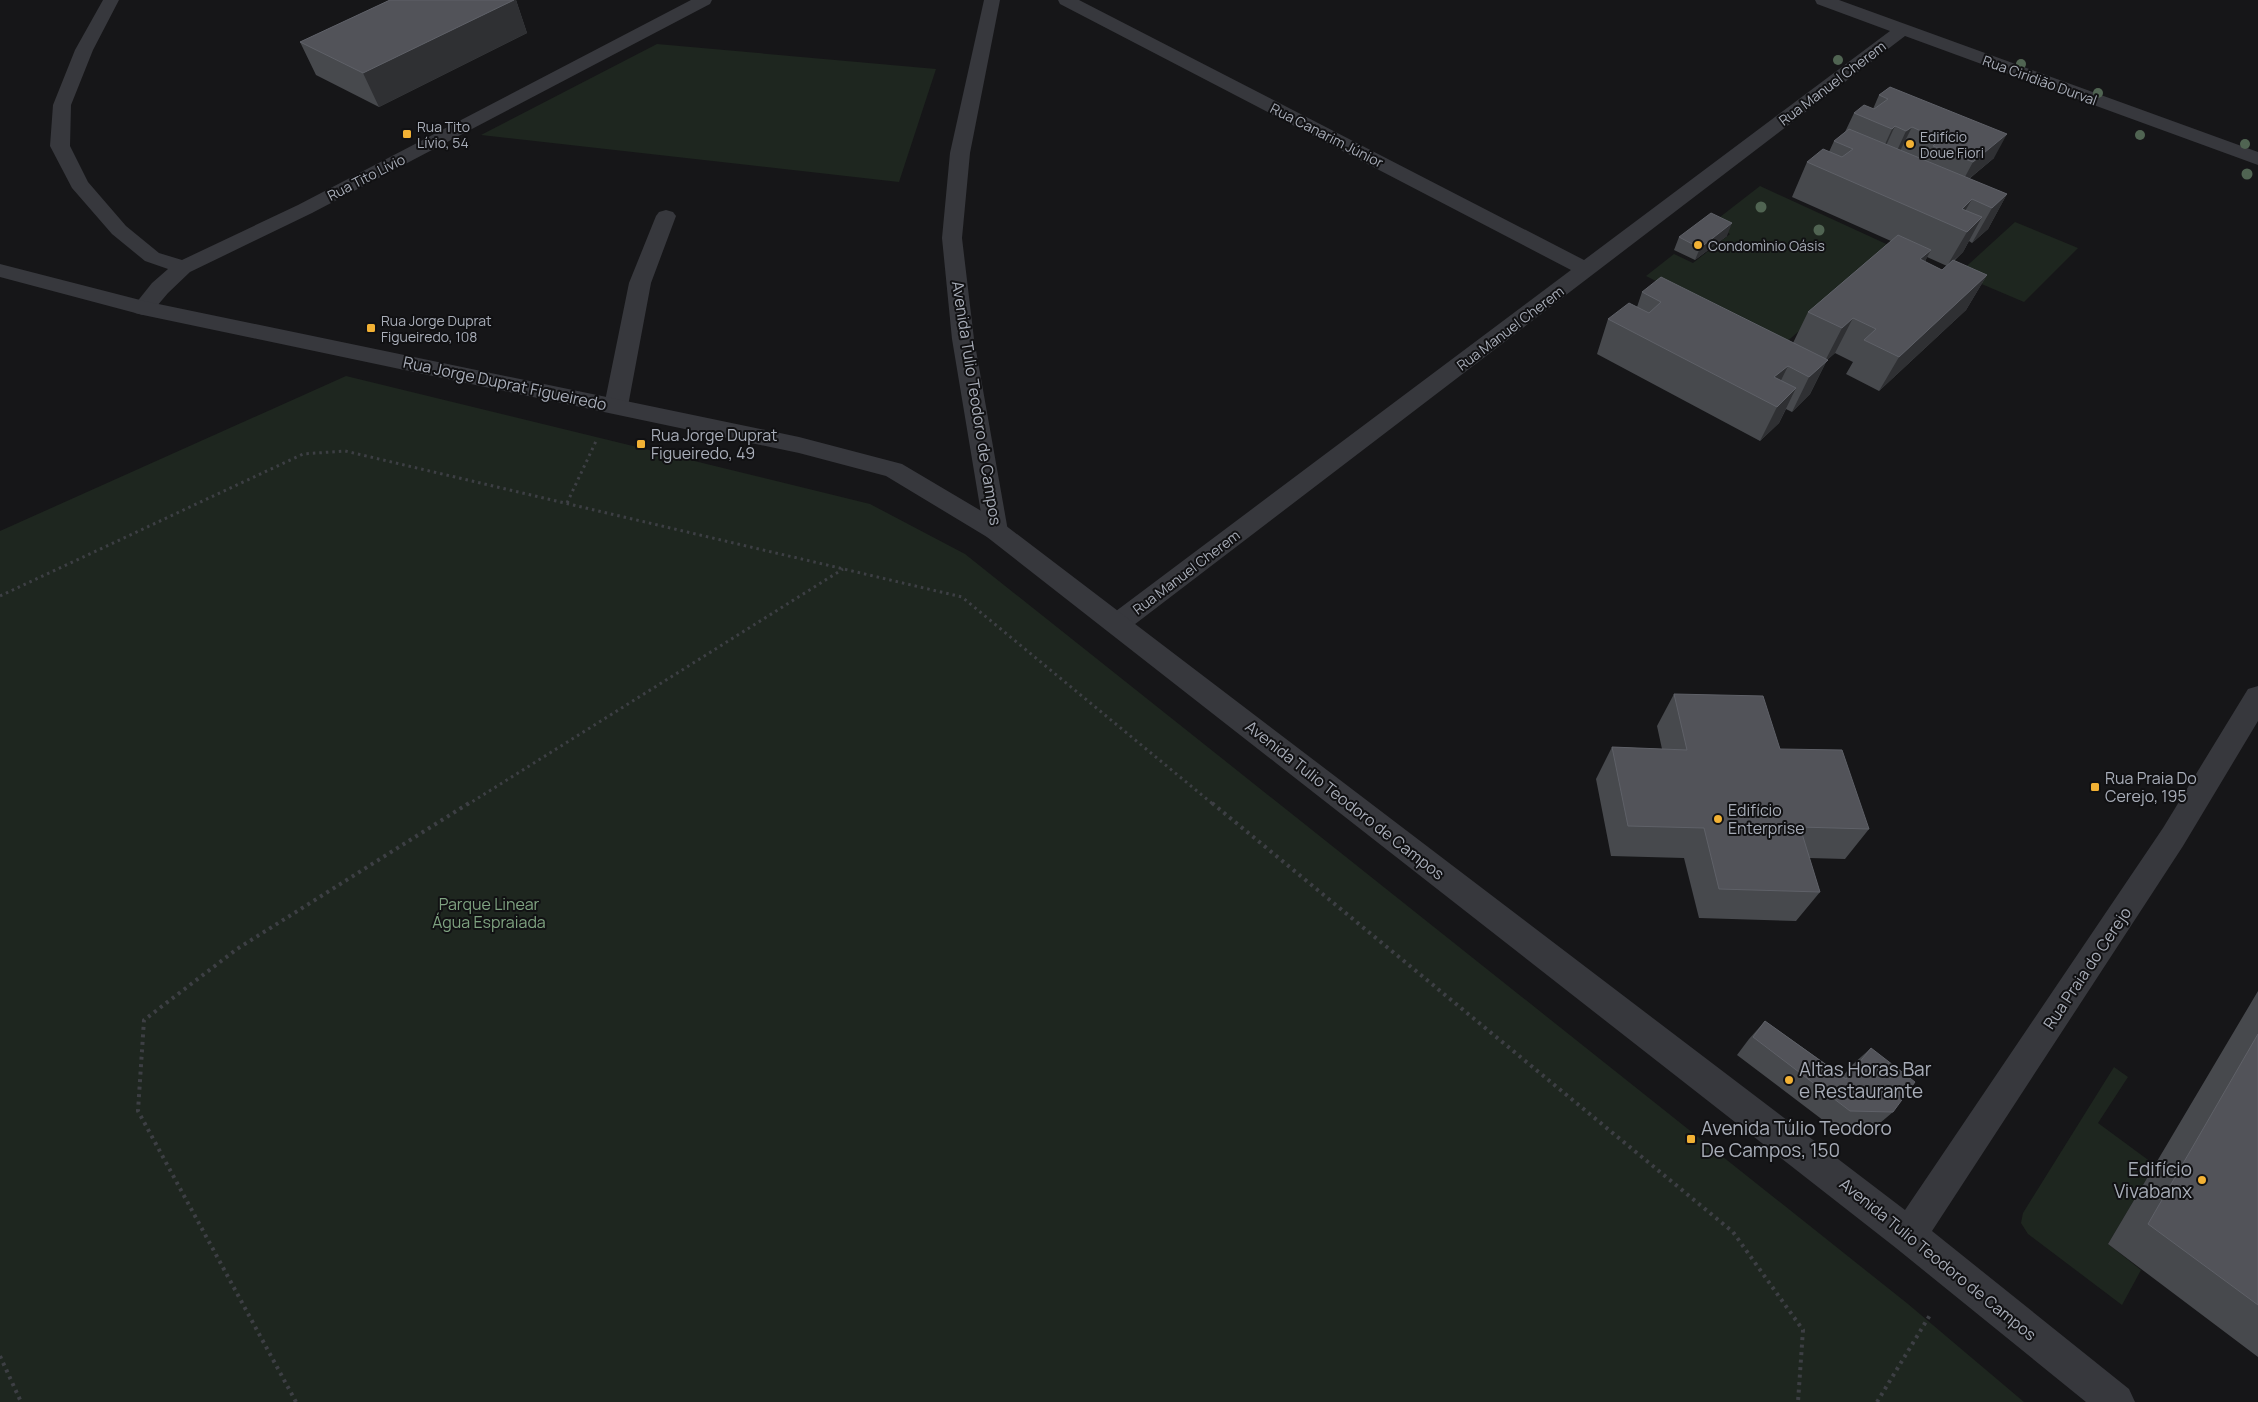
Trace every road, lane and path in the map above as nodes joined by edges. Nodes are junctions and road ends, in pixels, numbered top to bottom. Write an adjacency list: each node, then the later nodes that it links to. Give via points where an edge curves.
1 (111, 0): 9 (street, via 84,50 62,105 60,146 79,184 119,230 152,257)
2 (704, 0): 9 (street, Rua Tito Lívio, via 314,205)
3 (992, 0): 15 (street, Avenida Tulio Teodoro de Campos, via 960,153 952,238 963,339)
4 (1066, 0): 11 (street, Rua Canarim Júnior)
5 (1823, 0): 6 (street, Rua Ciridião Durval)
6 (1902, 30): 7 (street, Rua Ciridião Durval); 11 (street, Rua Manuel Cherem)
7 (2258, 159)
8 (666, 216): 13 (street, via 640,283)
9 (183, 267): 12 (street, Rua Tito Lívio)
10 (0, 270): 12 (street, Rua Jorge Duprat Figueiredo)
11 (1587, 270): 18 (street, Rua Manuel Cherem)
12 (143, 308): 13 (street, Rua Jorge Duprat Figueiredo)
13 (616, 406): 14 (path); 15 (street, Rua Jorge Duprat Figueiredo, via 799,444 894,470)
14 (566, 504): 16 (path); 17 (path, via 345,451 303,454)
15 (996, 531): 18 (street, Avenida Tulio Teodoro de Campos)
16 (843, 569): 24 (path, via 237,949 144,1020 138,1111); 25 (path, via 962,597 1733,1232 1803,1330)
17 (0, 596)
18 (1117, 624): 20 (street, Avenida Tulio Teodoro de Campos)
19 (2258, 697): 20 (street, Rua Praia do Cerejo, via 2173,837)
20 (1910, 1235): 27 (street, Avenida Tulio Teodoro de Campos)
21 (1930, 1315): 26 (path)
22 (0, 1356): 23 (path)
23 (21, 1402)
24 (296, 1402)
25 (1798, 1402)
26 (1877, 1402)
27 (2116, 1402)

